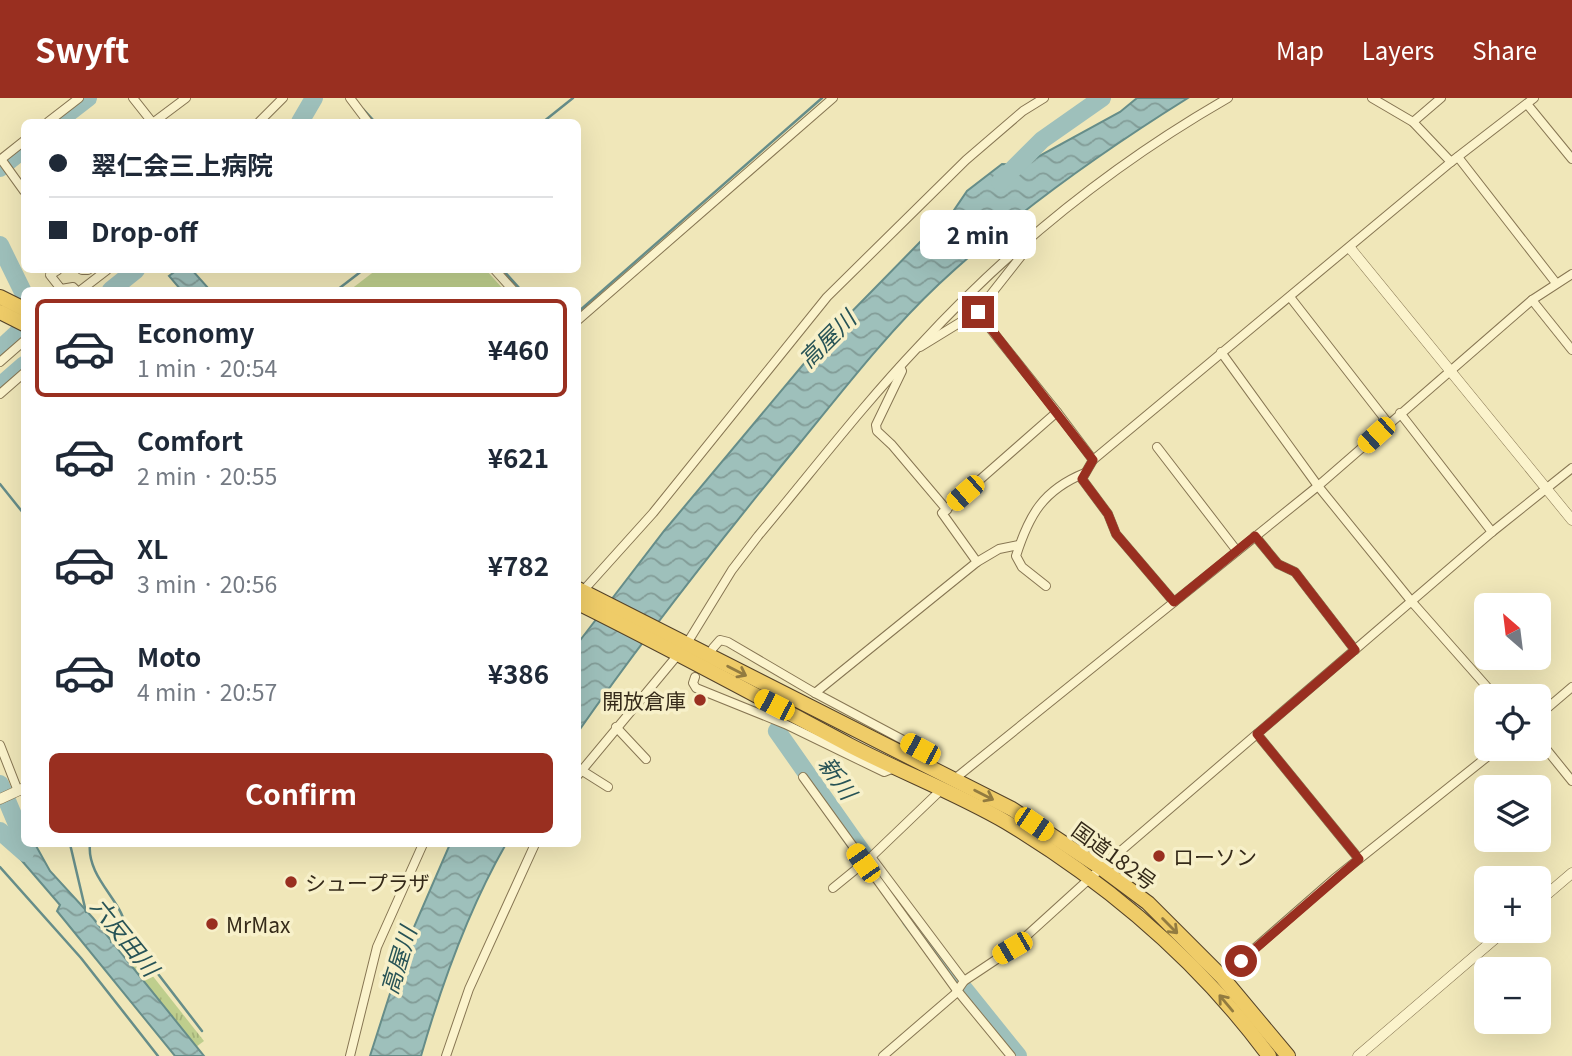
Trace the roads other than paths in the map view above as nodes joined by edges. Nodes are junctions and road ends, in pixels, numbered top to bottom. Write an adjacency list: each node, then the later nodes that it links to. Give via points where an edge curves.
1 (79, 98): 12 (street)
2 (133, 98): 13 (street)
3 (186, 98): 14 (street)
4 (283, 98): 15 (street)
5 (350, 98): 16 (street)
6 (833, 98): 40 (street)
7 (1044, 98): 67 (street, via 966,160 827,297)
8 (1227, 98): 23 (street, via 1098,183)
9 (1372, 98): 17 (street)
10 (1441, 98): 17 (street)
11 (1530, 101): 19 (street); 20 (street)
12 (52, 119)
13 (150, 119)
14 (157, 119)
15 (262, 119)
16 (366, 119)
17 (1413, 122): 20 (street)
18 (21, 144): 21 (street)
19 (1572, 159)
20 (1454, 160): 24 (street); 29 (street)
21 (3, 162): 22 (street)
22 (21, 187)
23 (1032, 238): 37 (street); 42 (street)
24 (1350, 248): 34 (street); 47 (street)
25 (53, 273): 30 (street, via 50,275)
26 (103, 273): 31 (street)
27 (498, 273): 32 (street)
28 (1572, 274): 29 (street)
29 (1556, 283): 35 (street)
30 (59, 287)
31 (85, 287)
32 (510, 287)
33 (0, 297): 38 (highway)
34 (1290, 297): 44 (street); 52 (street)
35 (1532, 300): 43 (street); 47 (street)
36 (0, 312): 39 (highway)
37 (978, 312): 42 (street); 50 (street)
38 (21, 315)
39 (21, 316)
40 (581, 317)
41 (21, 344): 45 (street)
42 (917, 347): 46 (street)
43 (1572, 350)
44 (1221, 352): 54 (street); 57 (street)
45 (0, 362)
46 (900, 367): 59 (street, via 877,431); 70 (street, via 751,544)
47 (1449, 372): 51 (street); 58 (street)
48 (21, 376): 49 (street)
49 (0, 394)
50 (1057, 412): 54 (street); 59 (street)
51 (1400, 413): 52 (street); 61 (street)
52 (1388, 424): 57 (street)
53 (1157, 447): 64 (street)
54 (1093, 460): 56 (street)
55 (1572, 468): 58 (street)
56 (1085, 473): 63 (street, via 1035,506); 68 (street, via 1082,479 1108,514 1116,534)
57 (1318, 486): 62 (street); 69 (street)
58 (1545, 489): 60 (street); 61 (street)
59 (947, 509): 65 (street, via 942,513)
60 (1572, 520)
61 (1492, 532): 69 (street)
62 (1255, 536): 64 (street); 72 (street, via 1278,564 1295,572)
63 (1019, 545): 65 (street, via 999,549); 66 (street, via 1016,556 1022,567)
64 (1237, 551): 68 (street)
65 (977, 562): 76 (street)
66 (1046, 586)
67 (582, 597): 70 (highway, 国道182号)
68 (1174, 602): 89 (street)
69 (1412, 602): 72 (street); 74 (street)
70 (677, 648): 78 (street); 84 (highway, 国道182号, one-way to 84); 85 (highway, 国道182号)
71 (713, 648): 76 (street, via 720,640 728,642)
72 (1355, 650): 79 (street)
73 (695, 677): 85 (street, via 696,688 884,772)
74 (1484, 684)
75 (1572, 687): 77 (street)
76 (815, 693): 84 (street, via 920,749)
77 (1551, 705)
78 (615, 727): 82 (street); 86 (street)
79 (1257, 734): 98 (street); 100 (street)
80 (0, 745): 93 (street)
81 (1551, 755): 90 (street)
82 (646, 759)
83 (1482, 761): 98 (street)
84 (925, 765): 89 (highway, 国道182号)
85 (894, 768): 92 (highway, 国道182号)
86 (581, 770)
87 (581, 774): 91 (street)
88 (803, 777): 99 (street)
89 (954, 780): 92 (street); 100 (highway, 国道182号, one-way to 100, via 1012,809)
90 (1572, 780)
91 (608, 787)
92 (942, 790): 97 (street); 100 (highway, 国道182号)
93 (19, 791): 94 (street)
94 (0, 799)
95 (422, 847): 108 (street, via 377,947)
96 (534, 847): 109 (street, via 469,989)
97 (871, 858): 99 (street); 106 (street)
98 (1359, 859): 105 (street)
99 (863, 863): 102 (street); 107 (street)
100 (1096, 873): 105 (highway, 国道182号, one-way to 105, via 1147,904); 106 (street, via 1012,948); 112 (highway, 国道182号, one-way to 100, via 1212,987)
101 (1572, 873): 103 (street)
102 (833, 888)
103 (1551, 891)
104 (1490, 943): 114 (street)
105 (1222, 977): 113 (highway, 国道182号)
106 (964, 981): 107 (street)
107 (956, 989): 110 (street); 111 (street)
108 (350, 1056)
109 (446, 1056)
110 (883, 1056)
111 (1011, 1056)
112 (1269, 1056)
113 (1288, 1056)
114 (1358, 1056)

